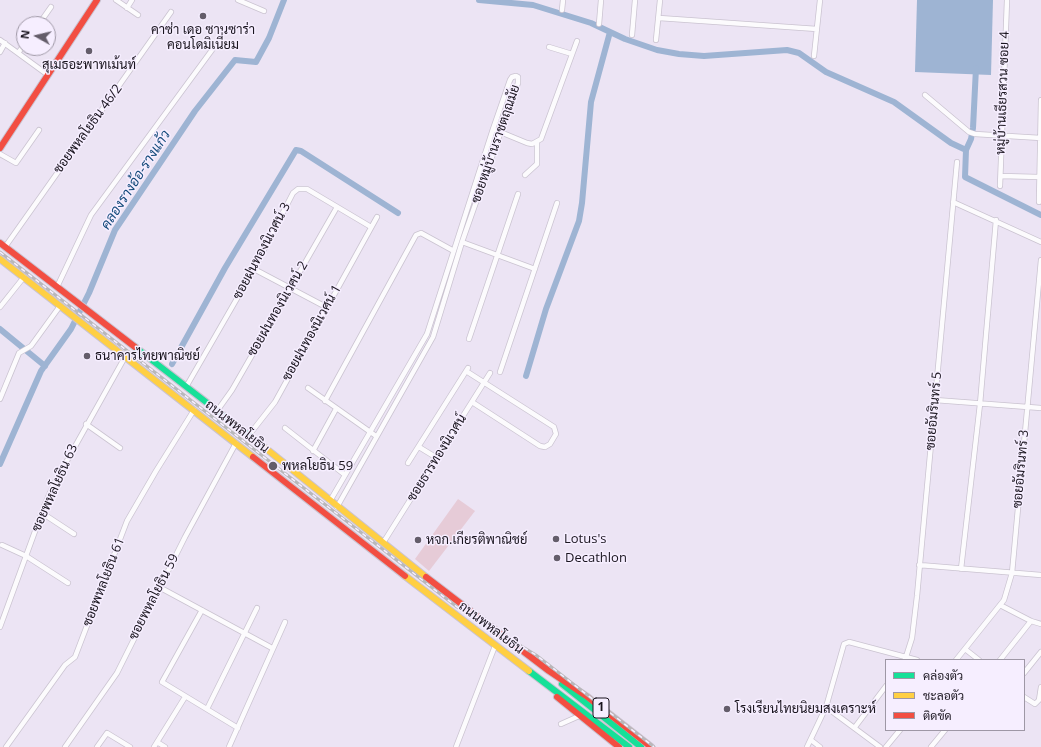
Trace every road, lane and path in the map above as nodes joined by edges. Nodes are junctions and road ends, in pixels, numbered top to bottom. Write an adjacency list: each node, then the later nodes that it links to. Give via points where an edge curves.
1 (97, 0): 33 (main road)
2 (116, 0): 12 (street)
3 (132, 0): 12 (street)
4 (238, 0): 14 (street)
5 (563, 0): 13 (street)
6 (601, 0): 19 (street)
7 (635, 0): 21 (street)
8 (660, 0): 18 (street)
9 (820, 0): 20 (street)
10 (1007, 0): 39 (street, หมู่บ้านเธียรสวน ซอย 4)
11 (50, 7): 17 (street)
12 (127, 8): 16 (street)
13 (562, 10)
14 (264, 11)
15 (171, 12): 61 (street, ซอยพหลโยธิน 46/2)
16 (138, 15)
17 (44, 16)
18 (659, 18): 20 (street); 23 (street)
19 (599, 24)
20 (817, 29): 32 (street)
21 (632, 34)
22 (0, 40): 25 (street)
23 (656, 40)
24 (577, 41): 30 (street)
25 (5, 43): 28 (street); 29 (street)
26 (549, 47): 30 (street)
27 (212, 50): 69 (street, via 91,215)
28 (16, 51)
29 (0, 52)
30 (572, 54): 41 (street, via 541,139)
31 (22, 56): 33 (street)
32 (814, 56)
33 (48, 75): 42 (main road)
34 (925, 95): 39 (street, via 969,132)
35 (1041, 100): 40 (street)
36 (493, 129): 38 (street); 38 (street, ซอยหมู่บ้านราชตฤณมัย, via 510,80 516,76 519,80); 48 (street, ซอยหมู่บ้านราชตฤณมัย)
37 (40, 130): 43 (street, via 16,164)
38 (500, 132): 41 (street, via 528,143); 49 (street, ซอยหมู่บ้านราชตฤณมัย)
39 (1001, 136): 40 (street); 46 (street, หมู่บ้านเธียรสวน ซอย 4)
40 (1040, 138): 47 (street)
41 (537, 143): 45 (street, via 537,164)
42 (0, 148)
43 (0, 154)
44 (957, 162): 52 (street, ซอยอัมรินทร์ 5)
45 (525, 175)
46 (1000, 176): 47 (street); 50 (street, หมู่บ้านเธียรสวน ซอย 4)
47 (1039, 177): 53 (street)
48 (475, 182): 49 (street); 62 (street, ซอยหมู่บ้านราชตฤณมัย)
49 (483, 186): 59 (street, ซอยหมู่บ้านราชตฤณมัย)
50 (1000, 186)
51 (518, 194): 63 (street)
52 (953, 202): 57 (street); 88 (street, ซอยอัมรินทร์ 5)
53 (1039, 202)
54 (557, 203): 67 (street)
55 (337, 207): 58 (street, ซอยฝนทองนิเวศน์ 3); 66 (street, ซอยฝนทองนิเวศน์ 3, via 307,189 298,188 293,193); 71 (street, ซอยฝนทองนิเวศน์ 2)
56 (377, 217): 58 (street, ซอยฝนทองนิเวศน์ 1)
57 (996, 220): 60 (street); 91 (street)
58 (371, 227): 75 (street, ซอยฝนทองนิเวศน์ 1)
59 (462, 242): 63 (street); 72 (street, ซอยหมู่บ้านราชตฤณมัย)
60 (1041, 242)
61 (3, 245): 69 (main road, ถนนพหลโยธิน)
62 (452, 250): 70 (street, ซอยหมู่บ้านราชตฤณมัย); 89 (street, via 422,233 416,235)
63 (497, 255): 67 (street); 76 (street)
64 (0, 259): 68 (main road, ถนนพหลโยธิน)
65 (1041, 260): 92 (street, ซอยอัมรินทร์ 3)
66 (254, 269): 71 (street); 85 (street, ซอยฝนทองนิเวศน์ 3)
67 (535, 269): 79 (street)
68 (24, 278): 73 (main road, ถนนพหลโยธิน); 74 (street)
69 (57, 287): 78 (main road, ถนนพหลโยธิน)
70 (440, 287): 72 (street); 99 (street, ซอยหมู่บ้านราชตฤณมัย, via 427,334)
71 (290, 288): 75 (street); 96 (street, ซอยฝนทองนิเวศน์ 2, via 232,390)
72 (447, 290): 101 (street, ซอยหมู่บ้านราชตฤณมัย, via 430,343)
73 (60, 306): 77 (main road, ถนนพหลโยธิน); 87 (street, via 31,346 19,353)
74 (0, 307)
75 (326, 307): 100 (street, ซอยฝนทองนิเวศน์ 1, via 274,402)
76 (469, 339)
77 (125, 356): 82 (main road, ถนนพหลโยธิน); 97 (street, ซอยพหลโยธิน 63)
78 (162, 368): 80 (main road, ถนนพหลโยธิน); 82 (main road)
79 (500, 372)
80 (169, 373): 84 (main road); 85 (main road, ถนนพหลโยธิน)
81 (490, 373): 83 (street, ซอยธารทองนิเวศน์)
82 (155, 380): 84 (main road, ถนนพหลโยธิน)
83 (484, 383): 90 (street, ซอยธารทองนิเวศน์); 90 (street, via 554,426 556,434 550,444 540,446); 103 (street, via 467,369)
84 (161, 385): 95 (main road, ถนนพหลโยธิน)
85 (186, 387): 96 (main road, ถนนพหลโยธิน)
86 (308, 388): 89 (street)
87 (0, 399)
88 (935, 400): 91 (street); 116 (street, ซอยอัมรินทร์ 5)
89 (325, 401): 94 (street)
90 (472, 402): 106 (street, ซอยธารทองนิเวศน์)
91 (980, 404): 92 (street); 117 (street)
92 (1026, 407): 93 (street); 118 (street, ซอยอัมรินทร์ 3)
93 (1041, 408)
94 (336, 409): 99 (street); 105 (street)
95 (194, 410): 102 (main road, ถนนพหลโยธิน); 155 (street, ซอยพหลโยธิน 61, via 127,521 75,657 65,665)
96 (217, 411): 100 (main road, ถนนพหลโยธิน)
97 (86, 424): 104 (street); 111 (street, ซอยพหลโยธิน 63, via 54,484)
98 (285, 428): 105 (street)
99 (370, 432): 101 (street); 108 (street, ซอยหมู่บ้านราชตฤณมัย)
100 (249, 435): 109 (main road, ถนนพหลโยธิน)
101 (376, 436): 110 (street, ซอยหมู่บ้านราชตฤณมัย)
102 (236, 443): 121 (street, ซอยพหลโยธิน 59); 130 (main road, ถนนพหลโยธิน)
103 (419, 447): 106 (street); 107 (street)
104 (120, 448)
105 (313, 451): 108 (street)
106 (436, 458): 113 (street, ซอยธารทองนิเวศน์)
107 (408, 463)
108 (345, 475): 109 (street, ซอยหมู่บ้านราชตฤณมัย)
109 (330, 501): 110 (main road, ถนนพหลโยธิน)
110 (337, 507): 113 (main road, ถนนพหลโยธิน)
111 (42, 514): 112 (street); 115 (street, ซอยพหลโยธิน 63)
112 (74, 534)
113 (383, 543): 138 (main road, ถนนพหลโยธิน)
114 (2, 545): 115 (street)
115 (26, 556): 120 (street); 128 (street, ซอยพหลโยธิน 63)
116 (919, 565): 117 (street); 134 (street, ซอยอัมรินทร์ 5, via 912,638)
117 (961, 569): 118 (street)
118 (1012, 573): 119 (street); 122 (street, ซอยอัมรินทร์ 3)
119 (1041, 575)
120 (68, 583)
121 (159, 586): 124 (street); 156 (street, ซอยพหลโยธิน 59, via 117,673)
122 (1000, 605): 125 (street); 132 (street, ซอยอัมรินทร์ 3)
123 (257, 608): 129 (street)
124 (202, 610): 129 (street); 143 (street, via 163,679 164,685)
125 (1031, 621): 127 (street); 137 (street)
126 (285, 622): 131 (street)
127 (1041, 624)
128 (0, 627)
129 (245, 633): 131 (street); 146 (street)
130 (495, 646): 140 (main road, ถนนพหลโยธิน); 162 (street)
131 (272, 648): 150 (street)
132 (965, 649): 135 (street, ซอยอัมรินทร์ 3); 136 (street)
133 (1041, 652): 139 (street)
134 (906, 658): 145 (street, via 849,642 842,646)
135 (957, 659)
136 (978, 659)
137 (1001, 659)
138 (549, 671): 165 (main road, ถนนพหลโยธิน / 1, via 583,702); 166 (main road, ถนนพหลโยธิน / 1)
139 (1025, 672)
140 (541, 681): 147 (main road, ถนนพหลโยธิน / 1); 164 (main road, ถนนพหลโยธิน / 1)
141 (885, 687): 149 (street)
142 (1041, 687): 144 (street, via 1039,700 1035,704)
143 (185, 697): 146 (street); 154 (street)
144 (1025, 698)
145 (826, 707): 149 (street); 153 (street)
146 (207, 709): 150 (street)
147 (579, 716): 148 (street); 163 (main road, ถนนพหลโยธิน / 1)
148 (561, 724)
149 (855, 727): 169 (street)
150 (238, 728): 161 (street)
151 (899, 731): 170 (street)
152 (943, 731): 171 (street)
153 (811, 740): 167 (street); 168 (street)
154 (157, 742): 159 (street); 160 (street)
155 (6, 747)
156 (65, 747)
157 (97, 747): 158 (street, via 107,733)
158 (130, 747)
159 (154, 747)
160 (165, 747)
161 (229, 747)
162 (456, 747)
163 (619, 747)
164 (629, 747)
165 (641, 747)
166 (651, 747)
167 (807, 747)
168 (820, 747)
169 (880, 747)
170 (886, 747)
171 (931, 747)

